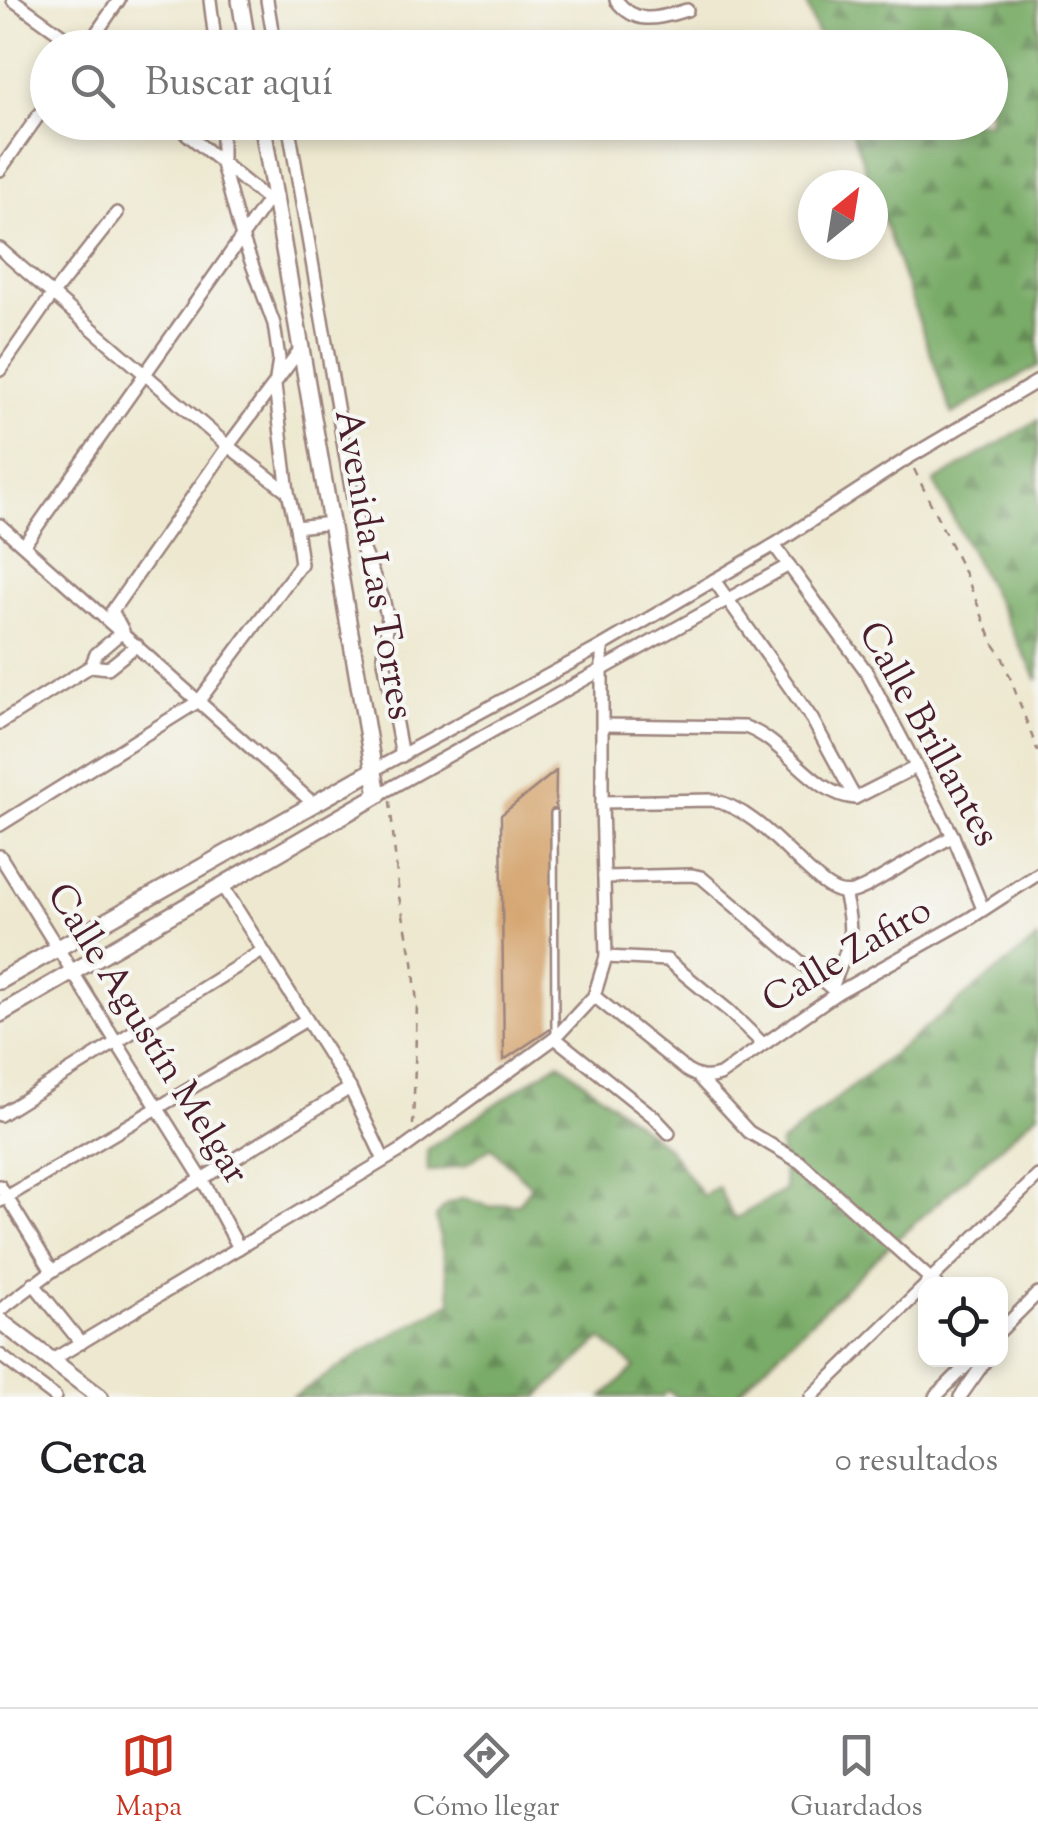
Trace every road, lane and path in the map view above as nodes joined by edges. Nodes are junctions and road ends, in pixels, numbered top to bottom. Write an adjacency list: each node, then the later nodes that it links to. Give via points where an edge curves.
1 (13, 0): 8 (street)
2 (119, 0): 9 (street)
3 (210, 0): 10 (street)
4 (240, 0): 11 (street)
5 (266, 0): 12 (street)
6 (616, 0): 7 (street, via 647,19)
7 (687, 10)
8 (57, 30)
9 (96, 30)
10 (214, 30)
11 (245, 30)
12 (272, 30)
13 (30, 128): 19 (street)
14 (193, 140): 18 (street)
15 (222, 140): 18 (street, Avenida Las Torres)
16 (265, 140): 21 (street, Avenida Las Torres)
17 (291, 140): 20 (street)
18 (222, 164): 21 (street); 23 (street, Avenida Las Torres)
19 (0, 170)
20 (298, 186): 21 (street); 51 (street, via 361,546 388,621 383,655)
21 (273, 200): 23 (street); 26 (street, Avenida Las Torres)
22 (116, 213): 25 (street)
23 (242, 237): 28 (street); 30 (street, Avenida Las Torres, via 274,324)
24 (0, 249): 25 (street)
25 (52, 294): 27 (street); 28 (street)
26 (302, 347): 30 (street); 34 (street, Avenida Las Torres)
27 (0, 370)
28 (145, 374): 31 (street); 38 (street)
29 (1038, 381): 32 (street)
30 (275, 386): 31 (street); 33 (street, Avenida Las Torres)
31 (228, 446): 33 (street); 42 (street, via 112,611)
32 (908, 458): 37 (street); 50 (path, via 1002,656)
33 (288, 492): 36 (street, Avenida Las Torres)
34 (331, 523): 36 (street); 53 (street, Avenida Las Torres)
35 (1, 526): 38 (street)
36 (296, 527): 47 (street, Avenida Las Torres, via 300,564)
37 (774, 544): 39 (street, Calle Brillantes); 40 (street)
38 (24, 546): 42 (street)
39 (789, 565): 41 (street); 52 (street, Calle Brillantes, via 866,671)
40 (714, 580): 41 (street); 44 (street)
41 (727, 600): 46 (street); 55 (street, via 812,719)
42 (123, 631): 43 (street); 45 (street)
43 (138, 645): 45 (street, via 108,668); 47 (street)
44 (602, 646): 46 (street); 51 (street)
45 (91, 666): 48 (street)
46 (603, 670): 49 (street); 54 (street)
47 (199, 701): 57 (street); 59 (street)
48 (0, 723)
49 (603, 725): 55 (street, via 744,727 760,732 833,792); 56 (street)
50 (1038, 752)
51 (402, 756): 53 (street)
52 (916, 767): 55 (street); 60 (street, Calle Brillantes)
53 (374, 770): 54 (street, Avenida Las Torres); 57 (street)
54 (383, 792): 64 (street); 84 (path, via 417,1004)
55 (854, 798)
56 (602, 802): 63 (street); 65 (street, via 726,803)
57 (314, 804): 67 (street)
58 (554, 813): 76 (lane)
59 (0, 825)
60 (953, 836): 65 (street); 66 (street, Calle Brillantes)
61 (0, 856): 67 (street, Calle Agustín Melgar)
62 (1038, 874): 66 (street, Calle Zafiro)
63 (604, 877): 69 (street); 72 (street, via 701,877)
64 (222, 886): 68 (street); 70 (street)
65 (844, 893): 72 (street, via 850,939)
66 (983, 910): 72 (street, Calle Zafiro)
67 (58, 948): 70 (street, Calle Agustín Melgar); 71 (street)
68 (262, 950): 75 (street); 77 (street)
69 (606, 957): 73 (street); 78 (street, via 668,960)
70 (73, 972): 74 (street); 77 (street, Calle Agustín Melgar)
71 (0, 981)
72 (835, 991): 78 (street, Calle Zafiro)
73 (594, 996): 76 (street); 79 (street)
74 (0, 1014)
75 (306, 1020): 80 (street); 81 (street)
76 (555, 1038): 83 (street); 84 (street)
77 (117, 1043): 81 (street, Calle Agustín Melgar); 82 (street)
78 (763, 1044): 79 (street, Calle Zafiro, via 720,1074)
79 (692, 1074): 91 (street, via 749,1132 800,1162)
80 (350, 1088): 85 (street); 87 (street)
81 (157, 1108): 87 (street, Calle Agustín Melgar); 88 (street)
82 (0, 1115)
83 (669, 1134)
84 (412, 1141): 85 (street)
85 (384, 1160): 89 (street)
86 (1038, 1176): 92 (street)
87 (202, 1179): 89 (street, Calle Agustín Melgar); 90 (street)
88 (2, 1195): 90 (street)
89 (239, 1248): 99 (street)
90 (52, 1272): 93 (street)
91 (923, 1277)
92 (937, 1277)
93 (34, 1283): 96 (street); 99 (street)
94 (1038, 1294): 98 (street)
95 (918, 1295): 106 (street)
96 (0, 1310)
97 (0, 1322): 101 (street)
98 (1008, 1323)
99 (81, 1342): 101 (street)
100 (0, 1355): 104 (street)
101 (52, 1360): 105 (street)
102 (965, 1367): 107 (street)
103 (982, 1367): 108 (street)
104 (55, 1397)
105 (100, 1397)
106 (810, 1397)
107 (935, 1397)
108 (960, 1397)

